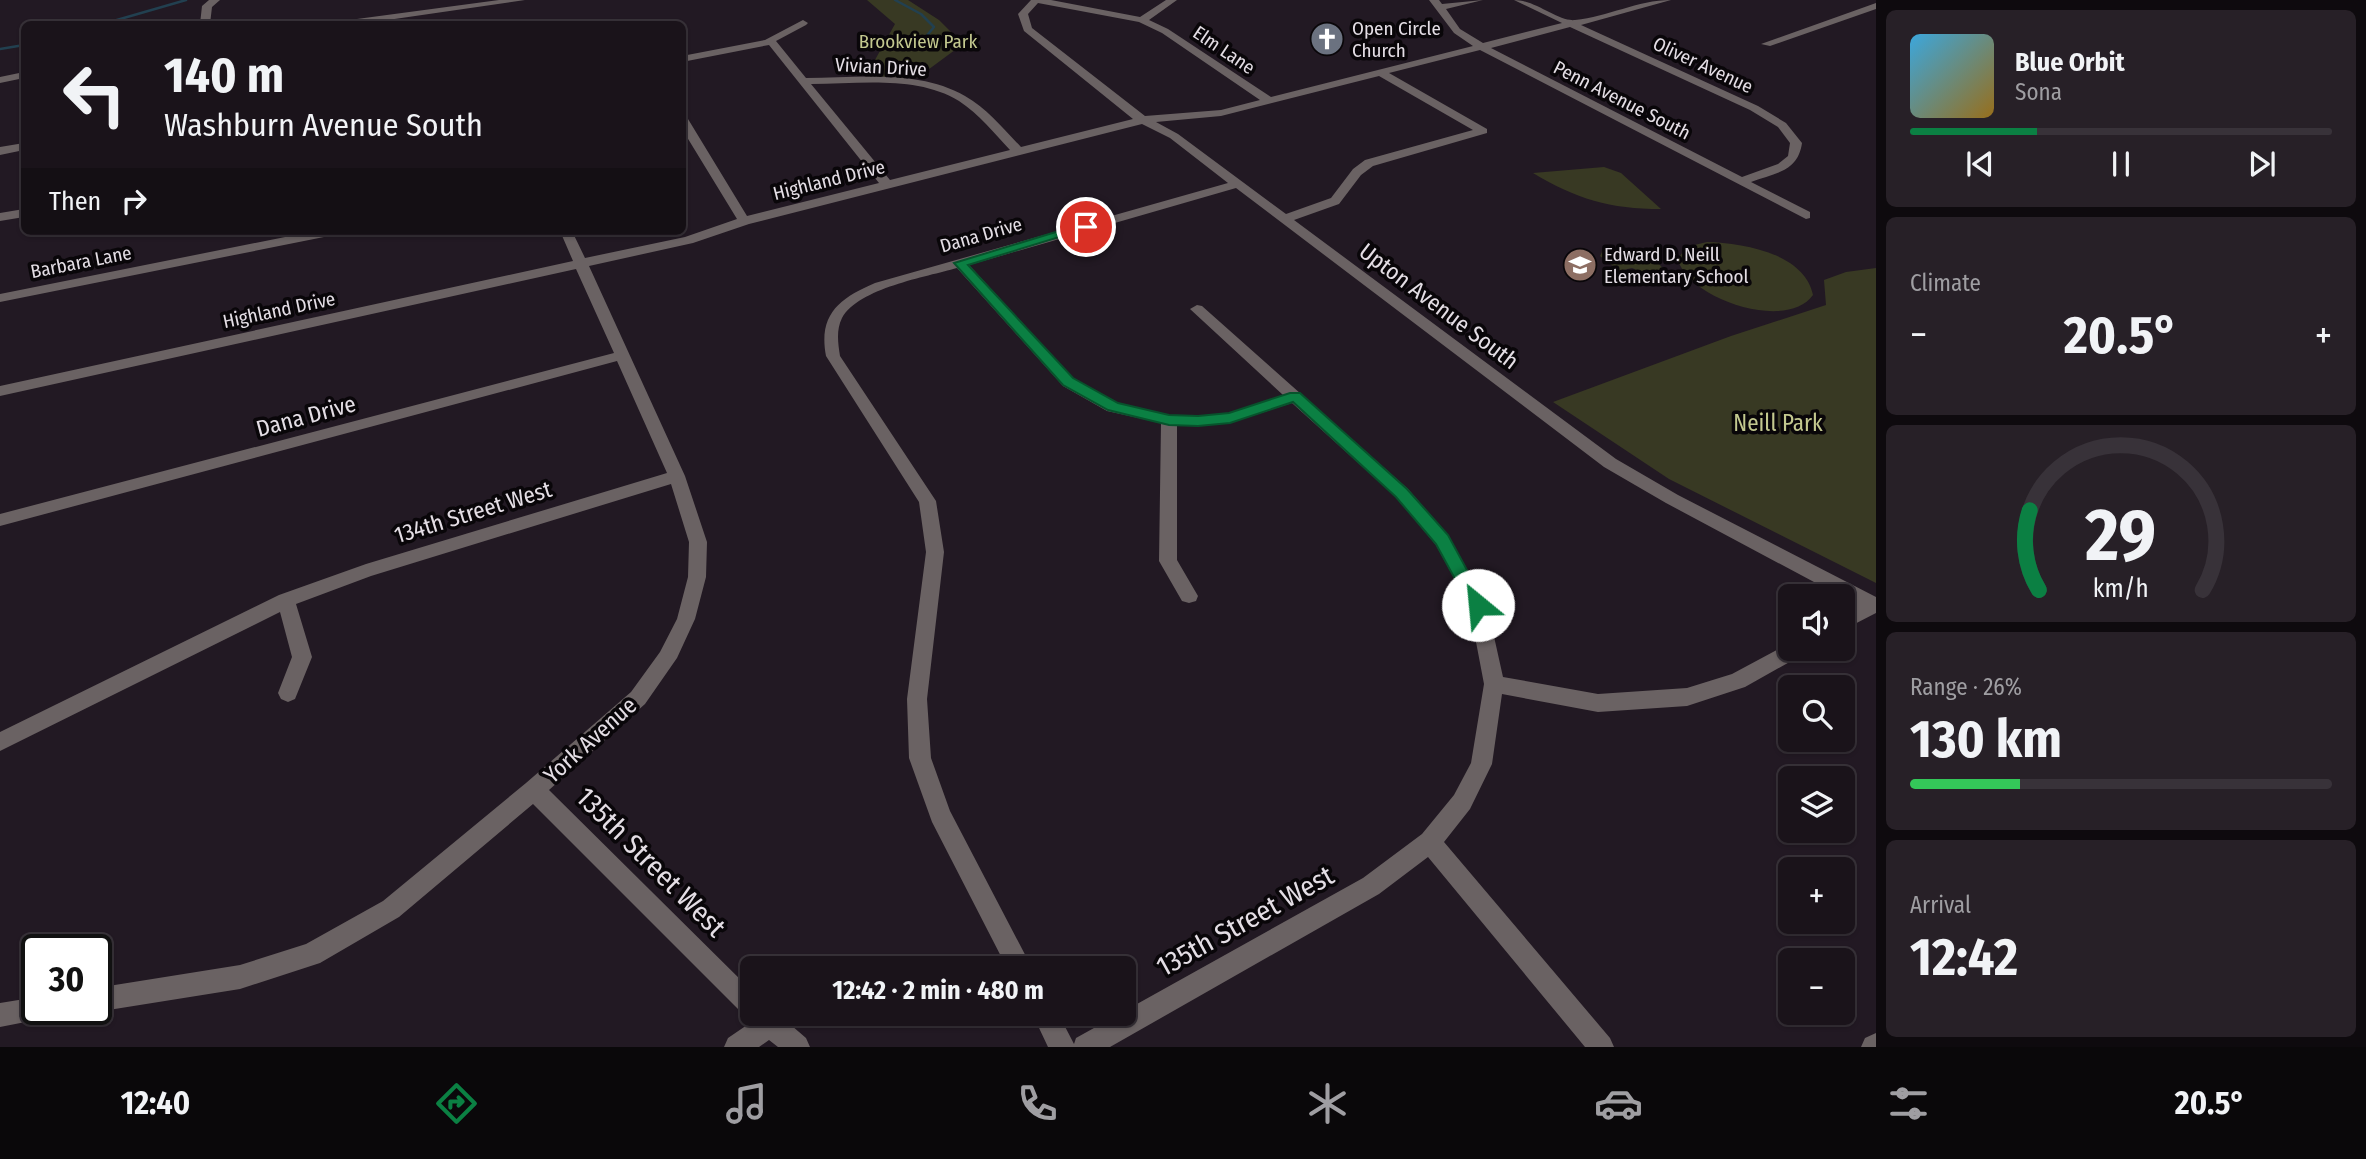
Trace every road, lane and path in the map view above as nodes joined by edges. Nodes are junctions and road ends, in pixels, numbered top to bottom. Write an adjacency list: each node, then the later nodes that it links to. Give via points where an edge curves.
1 (215, 0): 12 (street, via 207,6)
2 (520, 0): 8 (street)
3 (1036, 0): 11 (street, Elm Lane); 25 (street, Upton Avenue South, via 1023,14 1027,29)
4 (1172, 0): 11 (street)
5 (1478, 0): 9 (street)
6 (1519, 0): 15 (street, Oliver Avenue)
7 (1658, 1): 15 (street, Highland Drive)
8 (483, 2): 13 (street)
9 (1436, 4): 18 (street, Penn Avenue South, via 1457,31)
10 (1876, 6): 17 (street)
11 (1142, 20): 24 (street, Elm Lane)
12 (205, 21)
13 (361, 21)
14 (803, 23): 16 (street)
15 (1574, 24): 18 (street, Highland Drive); 30 (street, Oliver Avenue, via 1782,125 1796,142 1794,158)
16 (771, 42): 19 (street); 23 (street)
17 (1766, 44)
18 (1482, 47): 20 (street, Highland Drive); 30 (street, Penn Avenue South)
19 (686, 58)
20 (1381, 73): 24 (street, Highland Drive); 36 (street, via 1483,131 1369,163 1335,201)
21 (21, 76): 22 (street)
22 (0, 80)
23 (803, 81): 29 (street, Vivian Drive, via 904,82 941,89 967,101); 32 (street)
24 (1269, 101): 25 (street, Highland Drive, via 1221,113)
25 (1143, 120): 29 (street, Highland Drive); 31 (street, Upton Avenue South, via 1174,136)
26 (686, 126): 37 (street)
27 (21, 148): 28 (street)
28 (0, 151)
29 (1018, 151): 32 (street, Highland Drive)
30 (1741, 181): 34 (street, Penn Avenue South)
31 (1237, 184): 36 (street, Upton Avenue South); 40 (street, Dana Drive)
32 (887, 185): 37 (street, Highland Drive)
33 (21, 214): 35 (street)
34 (1806, 215)
35 (0, 217)
36 (1284, 219): 52 (street, Upton Avenue South, via 1610,463)
37 (744, 221): 41 (street, Highland Drive, via 688,240)
38 (314, 235): 42 (street, Barbara Lane)
39 (568, 235): 41 (street, York Avenue)
40 (960, 263): 47 (street, via 1068,382 1113,407); 60 (street, Dana Drive, via 859,294 836,314 828,337 833,356 926,501 935,552 917,699 920,758 940,815)
41 (580, 264): 44 (street, York Avenue); 45 (street, Highland Drive)
42 (0, 298)
43 (1197, 309): 46 (street)
44 (623, 355): 48 (street, York Avenue); 49 (street, Dana Drive)
45 (0, 391)
46 (1295, 396): 47 (street, via 1230,418); 55 (street, via 1402,493 1442,540 1478,605)
47 (1169, 420): 50 (street, via 1168,561)
48 (677, 476): 51 (street, 134th Street West, via 366,570); 58 (street, York Avenue, via 698,542 697,577 686,619 667,658 638,698)
49 (0, 520)
50 (1189, 596)
51 (286, 600): 56 (street, via 302,657); 57 (street, 134th Street West)
52 (1875, 605): 53 (street)
53 (1855, 616)
54 (1778, 659): 55 (street, via 1738,681 1687,697 1598,703)
55 (1494, 684): 59 (street, 135th Street West, via 1481,764 1462,802)
56 (288, 693)
57 (0, 742)
58 (534, 790): 61 (street, 135th Street West); 62 (street, York Avenue, via 391,909 312,954 240,977)
59 (1430, 842): 71 (street, 135th Street West, via 1371,886); 72 (street)
60 (1014, 956)
61 (740, 995)
62 (112, 997)
63 (21, 1012): 64 (street)
64 (2, 1015)
65 (752, 1026): 68 (street)
66 (773, 1026): 69 (street, 135th Street West)
67 (1051, 1026): 70 (street)
68 (737, 1047)
69 (797, 1047)
70 (1062, 1047)
71 (1085, 1047)
72 (1601, 1047)

